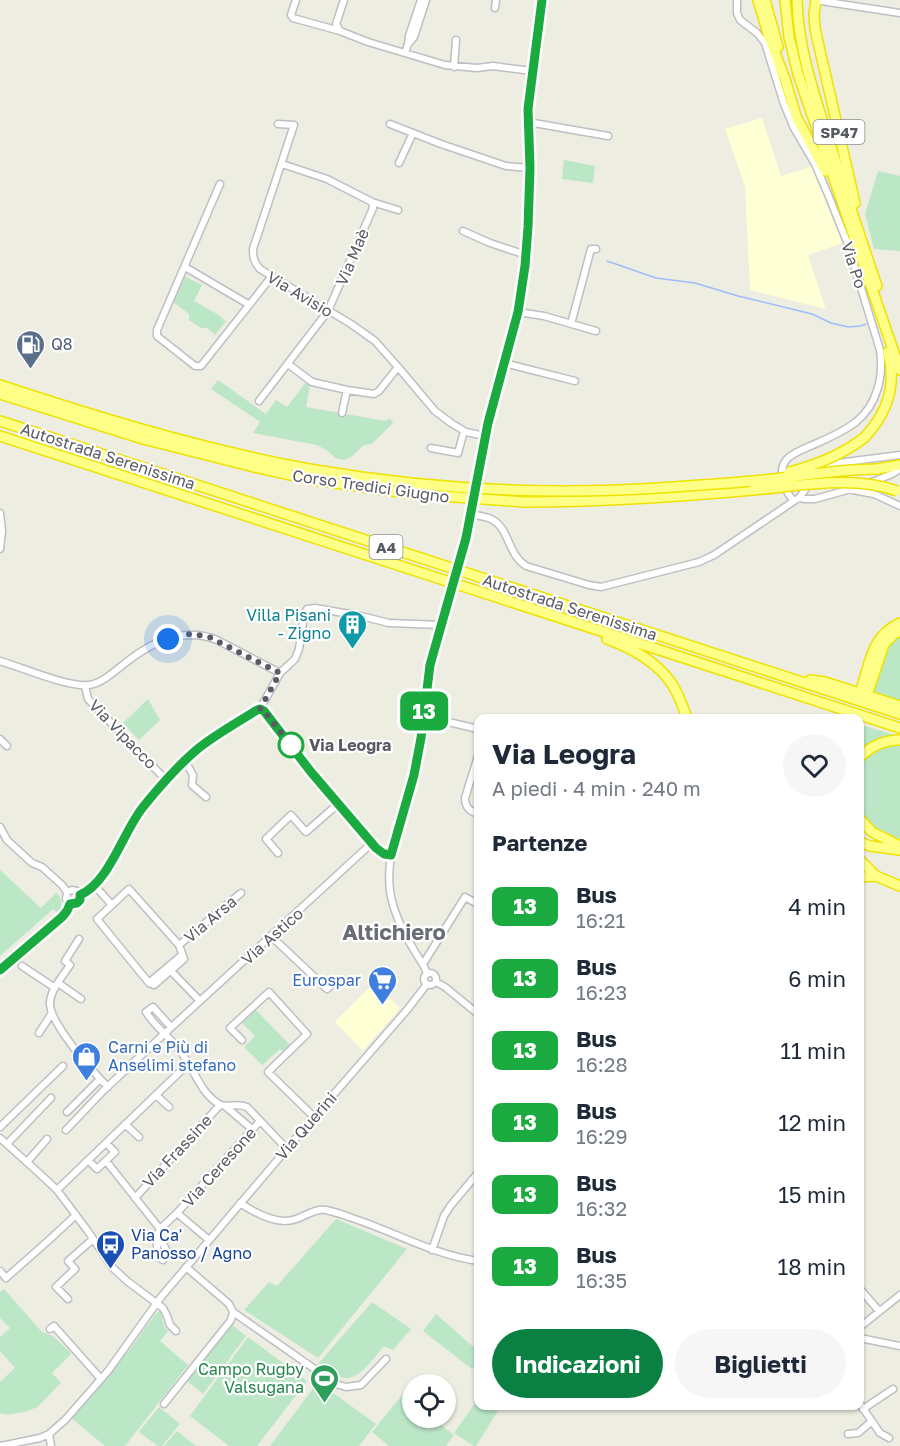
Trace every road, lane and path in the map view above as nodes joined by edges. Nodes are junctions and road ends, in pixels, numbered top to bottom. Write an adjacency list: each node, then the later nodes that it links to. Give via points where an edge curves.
1 (296, 0): 15 (street, via 293,18)
2 (344, 0): 15 (street, via 336,24)
3 (421, 0): 17 (street)
4 (426, 0): 17 (street)
5 (496, 0): 13 (street)
6 (542, 0): 20 (street)
7 (737, 0): 70 (street, Via Po, via 740,20 765,43 784,104 827,192 850,253 882,362 877,392 857,421 797,452 783,465 782,477 788,494)
8 (758, 0): 21 (highway, SP47)
9 (765, 0): 21 (highway, SP47)
10 (818, 1): 14 (street); 36 (highway, SP47, via 815,29)
11 (785, 2): 33 (highway, SP47, via 798,74)
12 (797, 4): 36 (highway, SP47, via 808,72)
13 (495, 8)
14 (900, 13)
15 (340, 31): 18 (street)
16 (456, 40): 19 (street)
17 (408, 44): 18 (street)
18 (405, 53): 19 (street)
19 (454, 67): 20 (street)
20 (532, 70): 22 (street)
21 (785, 79): 33 (highway, SP47, via 796,116)
22 (528, 122): 26 (street); 29 (street)
23 (278, 124): 28 (street, Via Avisio, via 294,124)
24 (390, 124): 25 (street)
25 (412, 134): 27 (street); 29 (street, via 506,166)
26 (608, 136)
27 (399, 163)
28 (282, 164): 31 (street, via 327,179); 39 (street, Via Avisio, via 253,259)
29 (530, 168): 37 (street)
30 (220, 184): 38 (street)
31 (372, 202): 32 (street); 42 (street, Via Maè)
32 (398, 210)
33 (849, 225): 40 (highway, Via Po / SP47)
34 (463, 231): 37 (street)
35 (596, 249): 44 (street, via 591,249)
36 (865, 250): 46 (highway, Via Po / SP47)
37 (526, 255): 43 (street)
38 (185, 267): 41 (street); 41 (street, via 156,332 195,366 203,364)
39 (272, 276): 41 (street); 42 (street, Via Avisio)
40 (870, 286): 50 (highway, Via Po / SP47); 66 (highway, bridge, via 892,375 885,409 865,437 844,452 814,465)
41 (248, 304)
42 (328, 311): 48 (street, Via Maè); 49 (street, Via Avisio, via 375,341)
43 (518, 312): 44 (street); 47 (street)
44 (572, 324): 45 (street)
45 (596, 331)
46 (900, 351)
47 (504, 363): 51 (street); 60 (street)
48 (288, 364): 53 (street, via 312,382); 55 (street, Via Maè)
49 (398, 367): 53 (street, via 377,393); 58 (street, Via Avisio, via 435,411)
50 (900, 370)
51 (575, 381)
52 (0, 385): 65 (highway, Corso Tredici Giugno)
53 (346, 390): 56 (street)
54 (0, 394): 65 (highway, Corso Tredici Giugno, via 143,439 254,467)
55 (259, 401)
56 (342, 413)
57 (0, 421): 83 (highway, Autostrada Serenissima / A4)
58 (464, 430): 60 (street, Via Avisio); 61 (street, via 458,453)
59 (0, 436): 77 (highway, Autostrada Serenissima / A4)
60 (485, 436): 73 (street)
61 (431, 448)
62 (900, 455): 70 (street, via 821,467)
63 (900, 467): 64 (highway); 68 (street, via 892,474)
64 (877, 469): 66 (highway, bridge); 67 (highway, bridge)
65 (314, 475): 66 (highway, Corso Tredici Giugno, bridge, via 518,491 608,491); 67 (highway, Corso Tredici Giugno, bridge, via 414,494 525,502 650,499)
66 (709, 484)
67 (753, 490): 69 (highway, bridge, via 852,483)
68 (846, 490): 70 (street, via 815,499); 71 (street, via 874,494)
69 (899, 492)
70 (797, 499): 73 (street, via 714,555 601,587 526,566 515,556 501,526)
71 (900, 506)
72 (0, 513): 74 (street)
73 (471, 514): 75 (street)
74 (0, 549)
75 (460, 561)
76 (451, 592): 79 (street)
77 (562, 618): 87 (highway, via 630,648 655,665 673,686); 88 (highway, Autostrada Serenissima / A4)
78 (900, 623): 80 (highway, via 878,641 865,691 884,644)
79 (441, 625): 82 (street, via 389,623 307,609 295,659); 91 (street)
80 (900, 631)
81 (1, 663): 84 (street)
82 (280, 673): 84 (street, via 217,640 192,634 153,644 99,682); 86 (street)
83 (773, 673): 85 (highway, via 825,682); 89 (highway, Autostrada Serenissima / A4)
84 (85, 686): 100 (street, Via Vipacco, via 88,699)
85 (900, 706)
86 (262, 710): 98 (street, via 218,734); 102 (street)
87 (685, 714)
88 (857, 714)
89 (900, 714)
90 (864, 716): 93 (highway, Autostrada Serenissima / A4)
91 (423, 717): 92 (street); 110 (street, via 414,775)
92 (474, 728)
93 (900, 728)
94 (0, 739): 96 (street)
95 (900, 740): 97 (highway, via 883,742)
96 (7, 746)
97 (864, 754)
98 (185, 761): 100 (street); 101 (street, via 194,775 192,785)
99 (474, 769): 103 (street, via 465,798 466,807)
100 (166, 780): 114 (street, via 139,812)
101 (206, 797)
102 (338, 804): 106 (street); 109 (street, via 306,832 291,815 267,839)
103 (474, 812)
104 (864, 823): 108 (highway)
105 (0, 827): 116 (street, via 7,840)
106 (372, 843): 110 (street); 122 (street, Via Astico)
107 (864, 844): 108 (highway)
108 (900, 848)
109 (278, 853)
110 (391, 855): 126 (street, via 392,903 400,926)
111 (864, 864): 112 (highway)
112 (876, 876): 113 (highway); 115 (highway)
113 (864, 877)
114 (94, 886): 118 (street); 121 (street)
115 (900, 886)
116 (67, 892): 118 (street, via 74,890); 120 (street)
117 (241, 893): 124 (street, Via Arsa)
118 (80, 895): 120 (street, via 78,902)
119 (474, 902): 126 (street, via 465,897)
120 (70, 904): 128 (street, via 62,917)
121 (111, 904): 124 (street, via 129,889); 133 (street, via 97,919)
122 (272, 937): 131 (street, via 327,989); 137 (street, Via Astico)
123 (79, 939): 135 (street, via 65,961 70,965)
124 (179, 945): 125 (street)
125 (183, 955): 129 (street, via 184,959); 133 (street)
126 (423, 964): 130 (street)
127 (22, 966): 135 (street)
128 (0, 970)
129 (171, 971): 133 (street, via 154,985); 137 (street)
130 (428, 974): 132 (street, via 435,975); 134 (street, via 424,979)
131 (336, 980)
132 (436, 982): 134 (street); 138 (street)
133 (149, 983)
134 (427, 984): 153 (street, Via Querini)
135 (56, 986): 136 (street); 139 (street, via 50,1003)
136 (81, 999)
137 (200, 1001): 140 (street, Via Astico)
138 (474, 1011)
139 (52, 1012): 141 (street); 146 (street, via 76,1052)
140 (171, 1027): 142 (street, Via Astico); 142 (street, via 156,1009 149,1008 147,1014)
141 (39, 1033)
142 (164, 1034): 144 (street); 147 (street, Via Astico)
143 (242, 1040): 153 (street, via 230,1028 269,992 307,1034 268,1072)
144 (188, 1064): 148 (street); 150 (street, via 205,1092)
145 (63, 1066): 156 (street)
146 (100, 1079): 147 (street); 152 (street)
147 (108, 1088): 158 (street, Via Astico)
148 (156, 1095): 151 (street); 155 (street)
149 (51, 1098): 163 (street)
150 (223, 1106): 154 (street, via 239,1104); 157 (street); 170 (street, Via Frassine)
151 (169, 1107)
152 (67, 1112)
153 (314, 1117): 164 (street, Via Querini)
154 (260, 1121): 157 (street, Via Ceresone); 164 (street)
155 (125, 1124): 159 (street); 162 (street)
156 (0, 1127)
157 (252, 1129): 172 (street, Via Ceresone)
158 (66, 1130)
159 (140, 1137)
160 (0, 1138): 163 (street)
161 (47, 1139): 167 (street)
162 (106, 1143): 165 (street); 166 (street, via 115,1152)
163 (7, 1144): 167 (street)
164 (287, 1149): 171 (street, Via Querini)
165 (88, 1160): 166 (street, via 97,1169); 169 (street)
166 (106, 1161): 170 (street)
167 (27, 1162): 169 (street)
168 (474, 1178): 178 (street, via 444,1216)
169 (57, 1190): 173 (street)
170 (135, 1198): 174 (street)
171 (240, 1203): 177 (street, Via Querini); 178 (street, via 281,1221 321,1209 330,1211)
172 (177, 1213): 174 (street, Via Ceresone); 177 (street, Via Ceresone)
173 (76, 1215): 175 (street); 181 (street, via 6,1278)
174 (160, 1229): 176 (street)
175 (93, 1239): 184 (street, via 68,1261 75,1269 56,1287); 185 (street, via 120,1275)
176 (157, 1239)
177 (209, 1240): 180 (street, Via Querini)
178 (432, 1250): 179 (street)
179 (474, 1260)
180 (186, 1267): 185 (street, Via Querini); 187 (street)
181 (0, 1271)
182 (864, 1294): 186 (street)
183 (900, 1295): 186 (street)
184 (68, 1299)
185 (156, 1303): 190 (street); 194 (street, Via Querini)
186 (879, 1311): 188 (street)
187 (233, 1312): 193 (street, via 336,1384 361,1385); 196 (street, via 231,1320)
188 (864, 1324)
189 (50, 1329): 194 (street, via 54,1326)
190 (176, 1331)
191 (864, 1339): 192 (street)
192 (900, 1346)
193 (386, 1359)
194 (101, 1379): 200 (street, Via Querini)
195 (893, 1389): 197 (street)
196 (164, 1404)
197 (864, 1405)
198 (863, 1410): 199 (street)
199 (872, 1422): 201 (street, via 858,1433); 203 (street)
200 (49, 1434): 202 (street, Via Querini); 205 (street)
201 (848, 1434)
202 (40, 1438): 204 (street, Via Querini); 205 (street)
203 (889, 1438)
204 (0, 1446)
205 (49, 1446)

